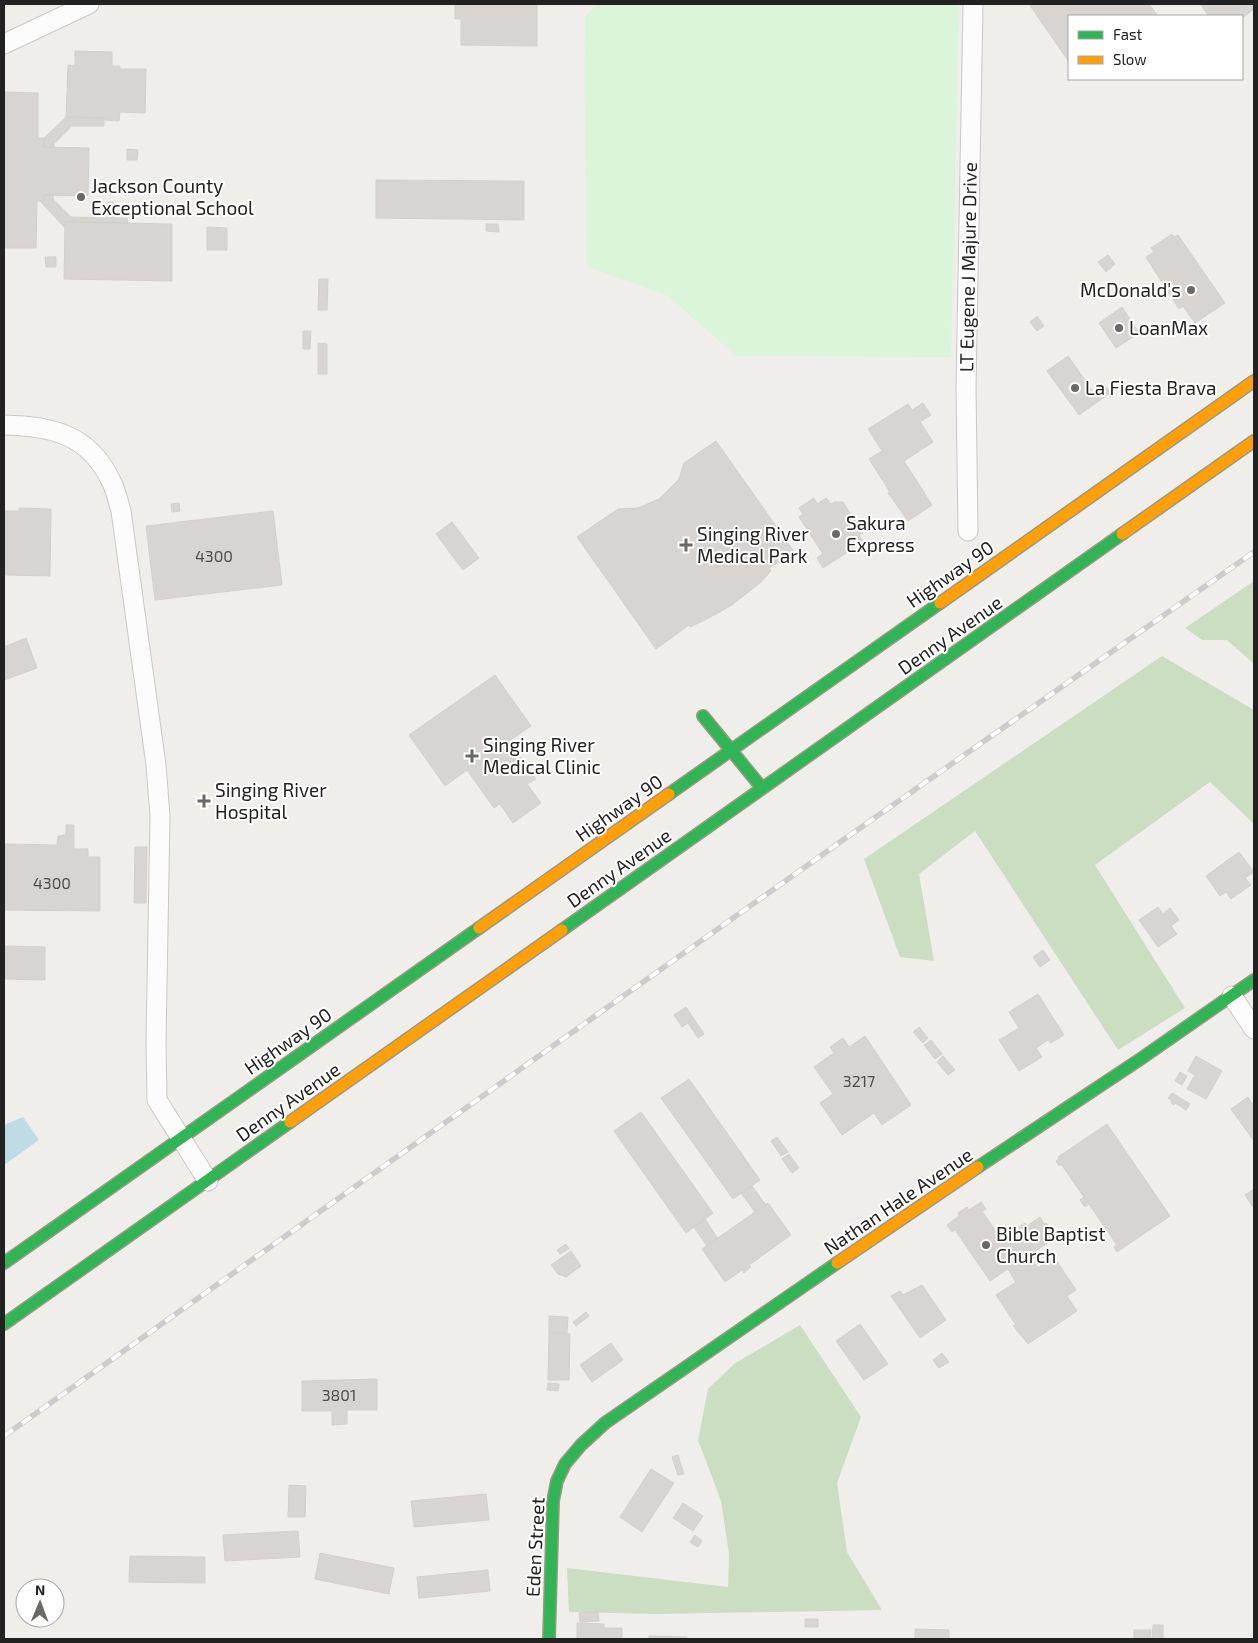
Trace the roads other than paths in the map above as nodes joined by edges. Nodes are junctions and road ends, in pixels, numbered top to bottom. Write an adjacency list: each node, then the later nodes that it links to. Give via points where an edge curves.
1 (89, 4): 3 (street)
2 (974, 4): 7 (street, LT Eugene J Majure Drive, via 966,388)
3 (4, 44)
4 (1254, 381): 9 (main road, Highway 90)
5 (4, 425): 14 (street, via 33,425 73,438 101,464 112,481 121,511 156,765 160,816 157,1100)
6 (1254, 442): 10 (main road, Denny Avenue)
7 (968, 531)
8 (703, 716): 9 (main road)
9 (730, 750): 10 (main road); 14 (main road, Highway 90)
10 (762, 788): 15 (main road, Denny Avenue)
11 (1254, 980): 12 (main road, Nathan Hale Avenue)
12 (1232, 996): 13 (street); 18 (main road, Nathan Hale Avenue, via 913,1210 605,1423)
13 (1254, 1029)
14 (181, 1138): 15 (street); 16 (main road, Highway 90)
15 (208, 1181): 17 (main road, Denny Avenue)
16 (4, 1263)
17 (4, 1324)
18 (568, 1460): 19 (main road, Eden Street, via 556,1487 552,1518)
19 (549, 1639)

